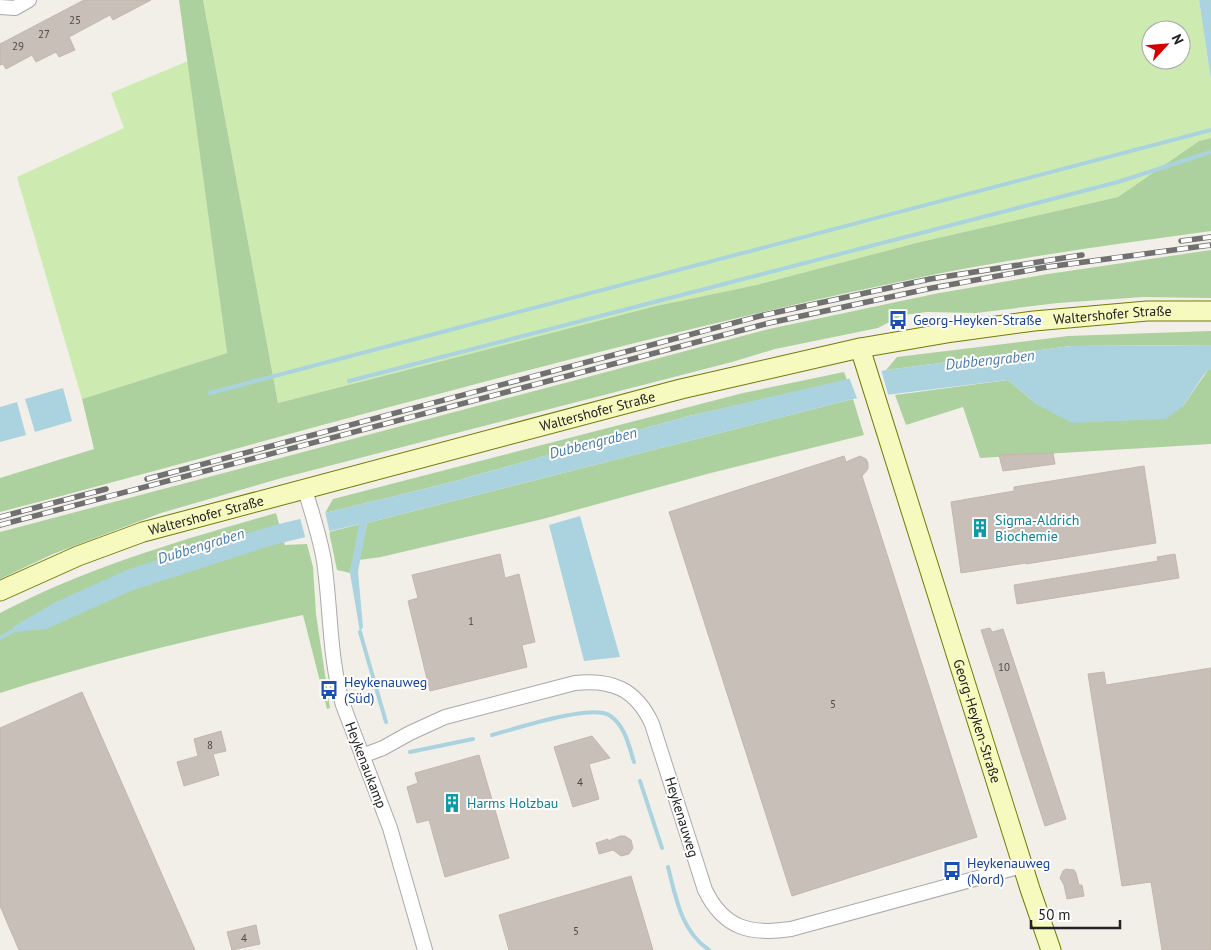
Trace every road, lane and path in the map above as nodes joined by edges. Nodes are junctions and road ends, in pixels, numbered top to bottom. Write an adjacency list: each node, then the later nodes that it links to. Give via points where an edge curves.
1 (29, 0): 2 (street, via 15,8)
2 (0, 7)
3 (1211, 311): 4 (main road, Waltershofer Straße, via 1147,311 1044,320)
4 (860, 348): 5 (main road, Waltershofer Straße, via 681,390); 8 (main road, Georg-Heyken-Straße)
5 (306, 490): 6 (main road, Waltershofer Straße, via 143,532); 7 (street, Heykenaukamp, via 320,541 338,688)
6 (0, 590)
7 (362, 756): 8 (street, Heykenauweg, via 452,715 575,683 605,682 628,693 647,712 705,890 719,912 734,924 759,932 791,929); 9 (street, Heykenaukamp, via 390,828)
8 (1022, 866): 10 (main road, Georg-Heyken-Straße)
9 (425, 950)
10 (1051, 950)

